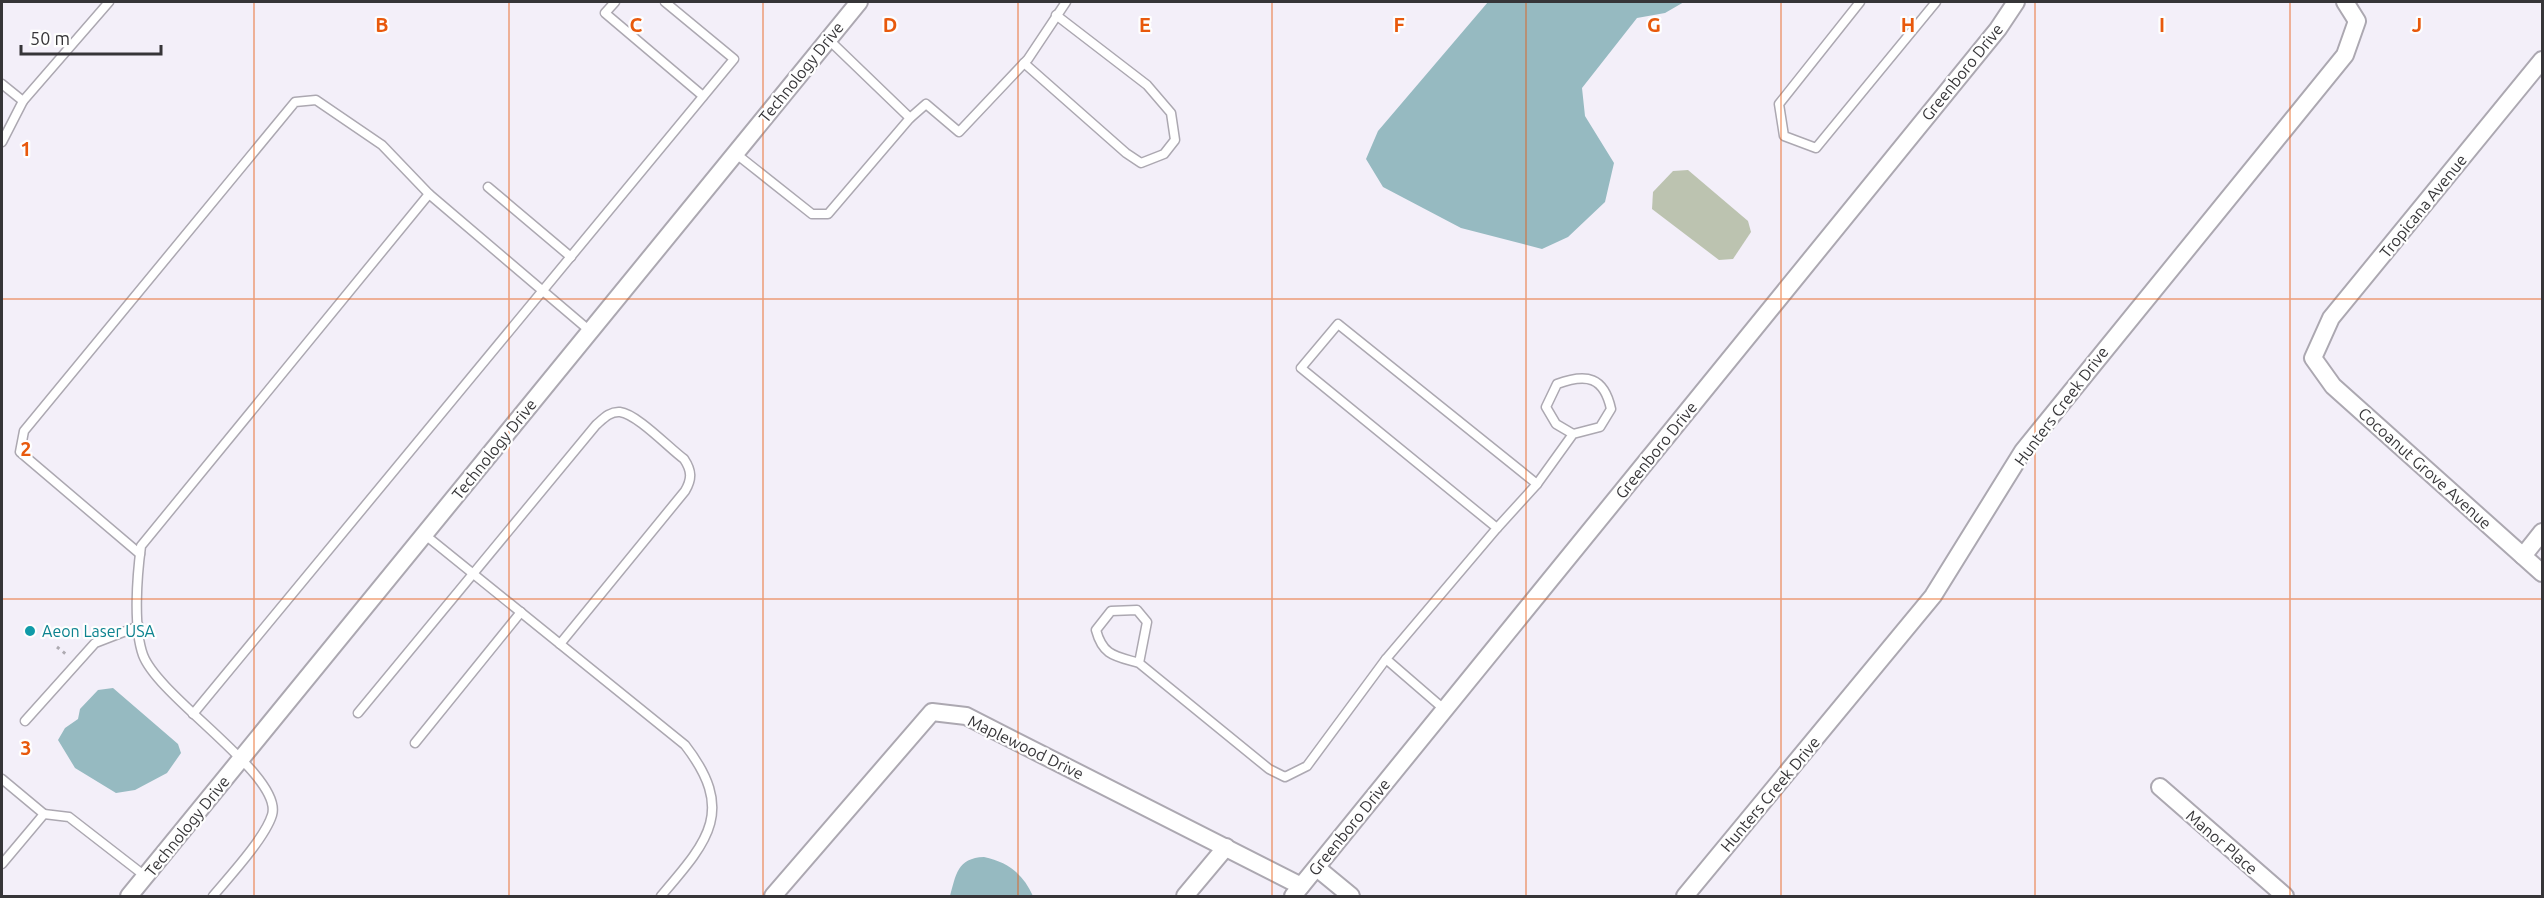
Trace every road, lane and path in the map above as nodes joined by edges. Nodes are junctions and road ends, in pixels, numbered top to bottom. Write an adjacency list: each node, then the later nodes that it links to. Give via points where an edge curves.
1 (109, 2): 16 (lane)
2 (615, 2): 15 (lane, via 605,13)
3 (665, 2): 15 (lane, via 734,59)
4 (859, 2): 11 (street, Technology Drive)
5 (1066, 2): 10 (lane)
6 (1860, 2): 7 (lane, via 1779,104 1784,136 1816,148)
7 (1936, 2)
8 (2016, 2): 42 (street, Greenboro Drive)
9 (2345, 2): 62 (street, Hunters Creek Drive, via 2357,21 2345,55 2023,451 1933,596)
10 (1056, 15): 13 (lane); 13 (lane, via 1147,85 1171,113 1175,140 1164,154 1141,163)
11 (828, 39): 17 (lane); 19 (street, Technology Drive)
12 (2542, 60): 25 (street, Tropicana Avenue, via 2331,318)
13 (1024, 63): 17 (lane, via 959,132 926,104)
14 (2, 84): 16 (lane)
15 (703, 96): 22 (lane)
16 (23, 100): 18 (lane)
17 (910, 118): 19 (lane, via 828,214 812,214)
18 (2, 142)
19 (735, 153): 24 (street, Technology Drive)
20 (488, 187): 22 (lane)
21 (429, 194): 23 (lane); 31 (lane, via 141,546); 31 (lane, via 382,145 316,100 295,102 24,431 20,452)
22 (571, 258): 23 (lane)
23 (543, 291): 24 (lane); 44 (lane)
24 (590, 331): 30 (street, Technology Drive)
25 (2313, 358): 32 (street, Cocoanut Grove Avenue, via 2333,386)
26 (1573, 434): 26 (lane, via 1600,427 1611,409 1607,391 1592,379 1575,377 1557,384 1546,407 1556,424); 27 (lane)
27 (1537, 484): 28 (lane); 28 (lane, via 1338,324 1301,368)
28 (1497, 528): 40 (lane)
29 (2542, 532): 32 (street)
30 (424, 534): 33 (lane); 47 (street, Technology Drive)
31 (140, 554): 36 (lane)
32 (2523, 556): 34 (street, Cocoanut Grove Avenue)
33 (472, 573): 35 (lane); 37 (lane, via 609,414 630,416 684,459 691,480 685,491); 43 (lane)
34 (2542, 573)
35 (520, 612): 37 (lane); 46 (lane)
36 (139, 626): 44 (lane, via 144,656 168,691); 45 (lane, via 95,642)
37 (560, 644): 58 (lane, via 685,745 702,768 714,808 709,830 695,857)
38 (57, 647): 39 (path)
39 (70, 659)
40 (1386, 659): 41 (lane, via 1306,766 1286,777 1269,769); 42 (lane)
41 (1139, 663): 41 (lane, via 1114,656 1100,647 1096,630 1111,611 1137,610 1147,622)
42 (1444, 710): 53 (street, Greenboro Drive)
43 (358, 713)
44 (193, 714): 47 (lane)
45 (25, 721)
46 (415, 743)
47 (241, 758): 54 (street, Technology Drive); 57 (lane, via 273,802 272,816)
48 (2, 779): 50 (lane)
49 (2160, 787): 63 (street, Manor Place)
50 (44, 814): 52 (lane); 54 (lane, via 69,817)
51 (1227, 847): 55 (street, Maplewood Drive); 59 (street, Maplewood Drive, via 966,716 932,712); 60 (street)
52 (2, 864)
53 (1317, 868): 55 (street, Greenboro Drive); 61 (street)
54 (145, 876): 56 (street, Technology Drive)
55 (1297, 891)
56 (129, 897)
57 (213, 897)
58 (661, 897)
59 (773, 897)
60 (1185, 897)
61 (1351, 897)
62 (1685, 897)
63 (2285, 897)

